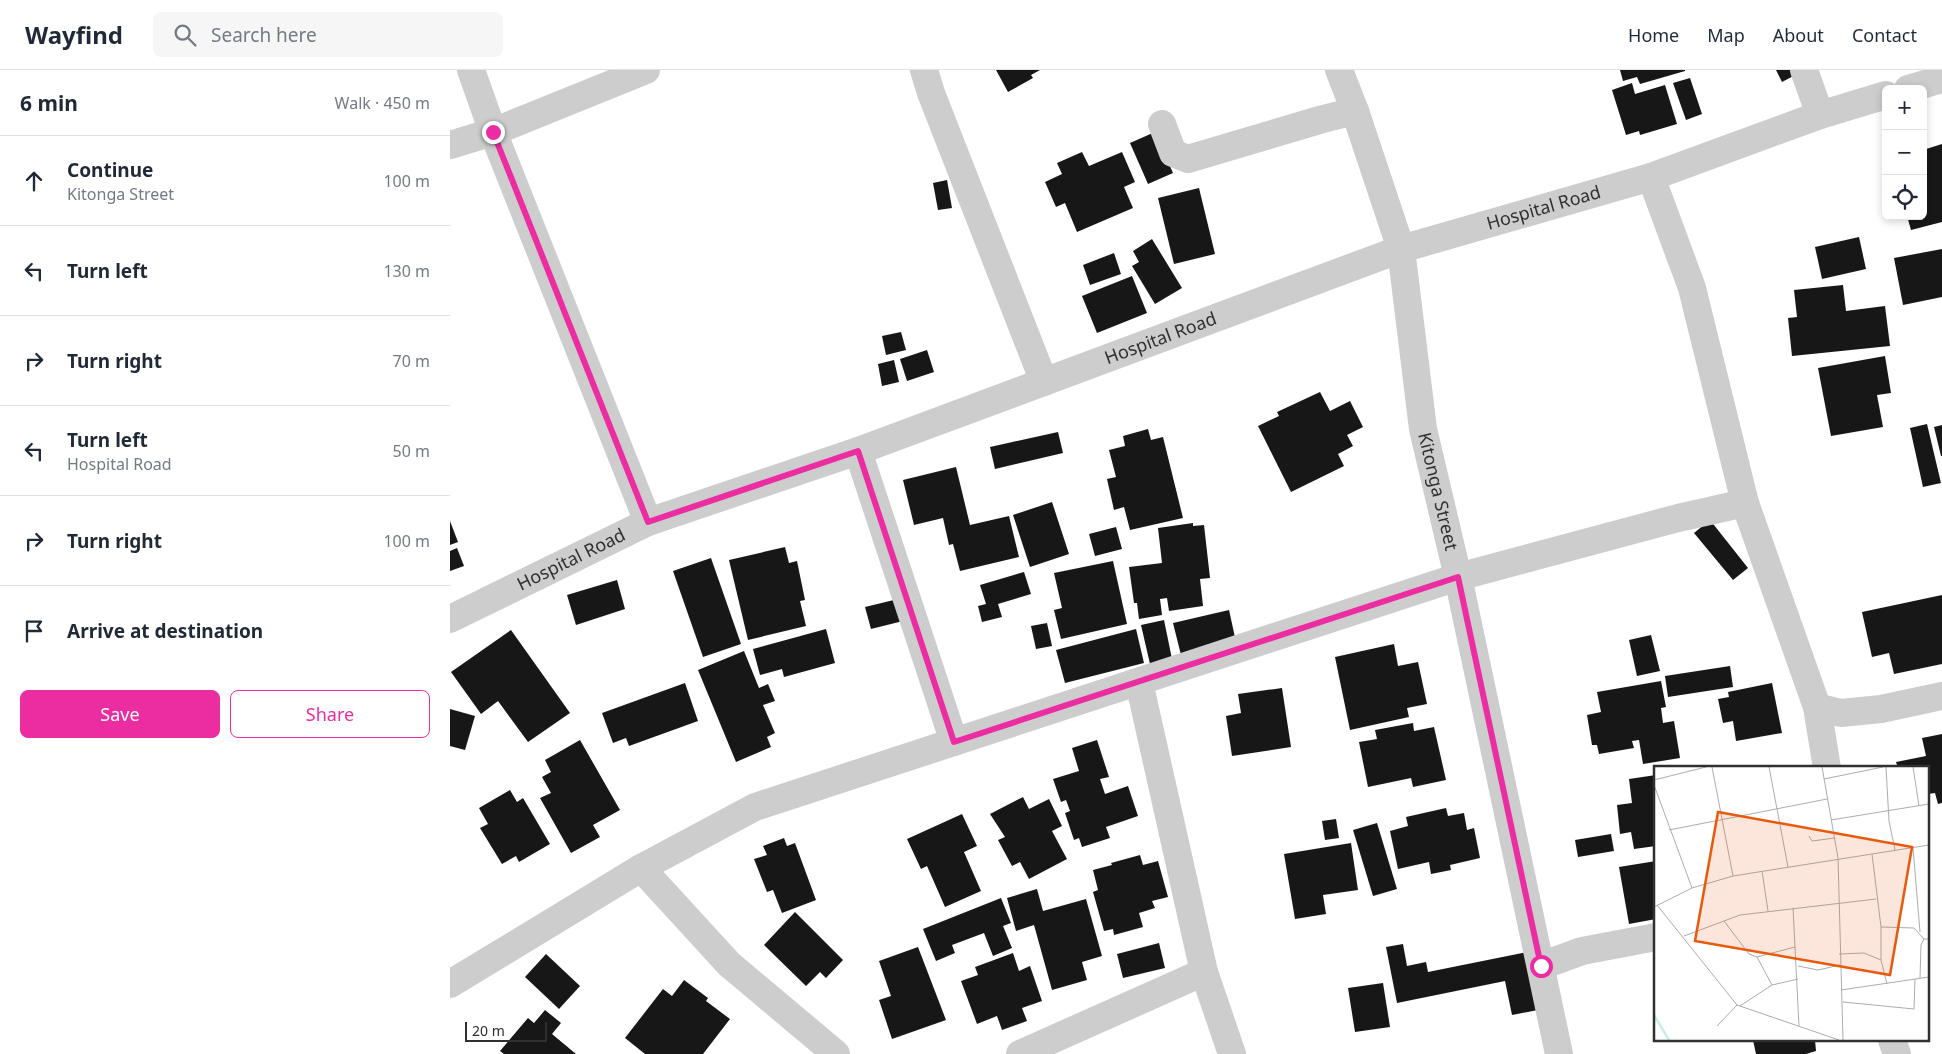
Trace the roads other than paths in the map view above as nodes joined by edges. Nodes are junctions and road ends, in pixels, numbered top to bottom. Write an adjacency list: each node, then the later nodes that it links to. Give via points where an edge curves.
1 (471, 70): 12 (street)
2 (646, 70): 12 (street)
3 (924, 70): 16 (street)
4 (1338, 70): 9 (street, Kitonga Street)
5 (1804, 70): 10 (street)
6 (1942, 79): 7 (street)
7 (1922, 85)
8 (1882, 96): 10 (street, Hospital Road)
9 (1355, 111): 11 (street, via 1188,159 1172,153); 15 (street, Kitonga Street)
10 (1820, 115): 14 (street, Hospital Road)
11 (1162, 124)
12 (493, 132): 13 (street); 19 (street)
13 (450, 146)
14 (1651, 176): 15 (street, Hospital Road); 18 (street, via 1692,288)
15 (1401, 249): 16 (street, Hospital Road); 20 (street, Kitonga Street, via 1423,429)
16 (1044, 382): 17 (street, Hospital Road)
17 (858, 451): 19 (street, Hospital Road); 25 (street)
18 (1745, 503): 20 (street); 24 (street)
19 (648, 522): 21 (street, Hospital Road)
20 (1458, 577): 22 (street); 29 (street, Kitonga Street)
21 (450, 619)
22 (1139, 682): 25 (street); 30 (street)
23 (1942, 696): 24 (street, via 1881,709 1841,713)
24 (1817, 707): 26 (street)
25 (954, 742): 27 (street, via 755,807)
26 (1827, 766)
27 (641, 868): 31 (street); 34 (street, via 729,964)
28 (1654, 937): 29 (street, via 1582,952)
29 (1541, 966): 33 (street, Kitonga Street)
30 (1204, 972): 35 (street); 36 (street)
31 (450, 984)
32 (1893, 1042): 37 (street)
33 (1554, 1052)
34 (836, 1054)
35 (1020, 1054)
36 (1232, 1054)
37 (1897, 1054)

